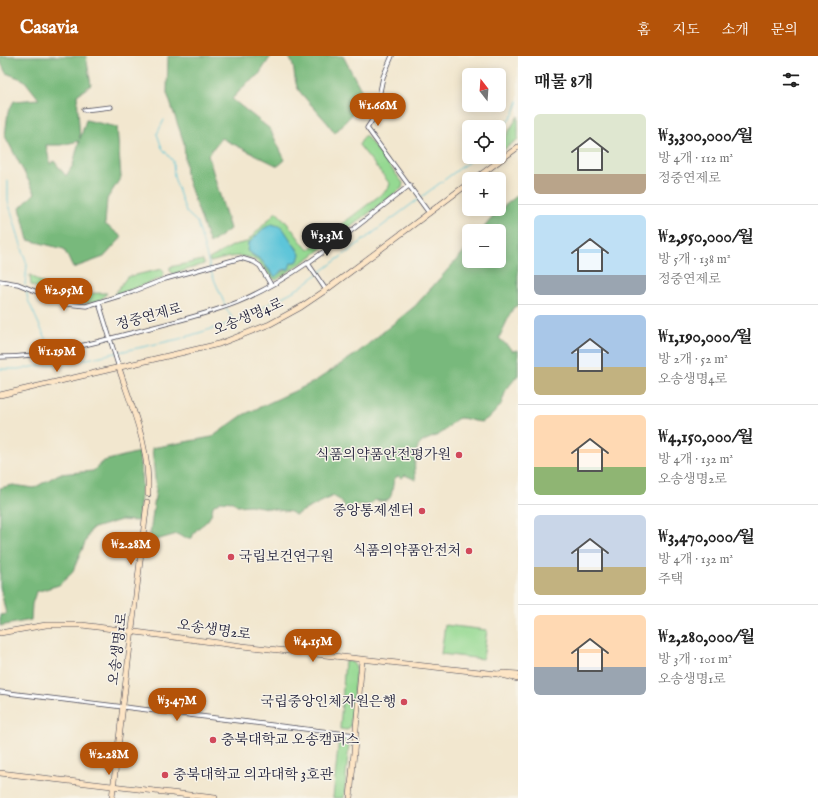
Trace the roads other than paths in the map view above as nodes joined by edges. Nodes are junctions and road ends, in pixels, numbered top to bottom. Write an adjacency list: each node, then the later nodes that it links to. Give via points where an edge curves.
1 (392, 56): 6 (street, via 383,77 375,116 367,128)
2 (111, 107): 3 (street)
3 (84, 110)
4 (518, 147): 5 (street)
5 (484, 172)
6 (411, 187): 8 (street); 9 (street)
7 (462, 188): 8 (street, 오송생명4로)
8 (429, 213): 12 (street, 오송생명4로)
9 (307, 264): 11 (street); 12 (street)
10 (0, 281): 13 (street, 정중연제로, via 22,286 66,304 86,306)
11 (271, 285): 13 (street, 정중연제로, via 260,266 241,258 165,279); 14 (street, 정중연제로, via 231,304)
12 (325, 289): 16 (street, 오송생명4로, via 301,307 219,344)
13 (99, 303): 14 (street)
14 (110, 340): 15 (street, 정중연제로, via 47,353); 16 (street)
15 (0, 357)
16 (118, 365): 17 (street, 오송생명4로); 18 (street, via 147,459)
17 (0, 395)
18 (148, 494)
19 (147, 502): 20 (street, 오송생명1로)
20 (132, 631): 21 (street, 오송생명2로, via 57,624); 22 (street, 오송생명2로); 27 (street, 오송생명1로)
21 (0, 633)
22 (362, 660): 23 (street, 오송생명2로); 28 (street)
23 (498, 674): 24 (street, 오송생명2로); 25 (street, 오송생명2로)
24 (518, 674)
25 (518, 679)
26 (0, 692): 27 (street)
27 (123, 708): 28 (street); 30 (street, 오송생명1로)
28 (355, 735): 33 (street)
29 (0, 773): 30 (street)
30 (114, 785): 31 (street, 오송생명1로); 32 (street)
31 (112, 798)
32 (215, 798)
33 (350, 798)

